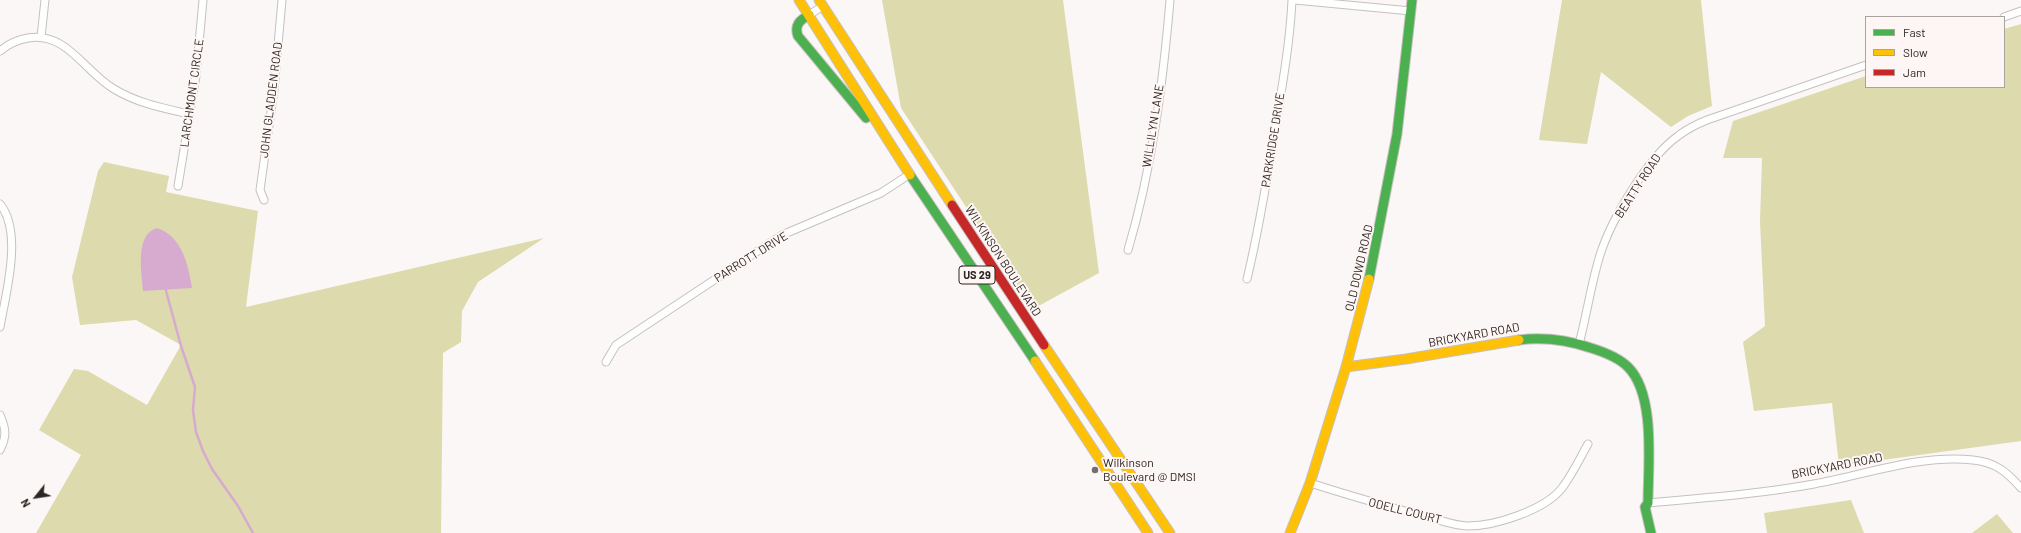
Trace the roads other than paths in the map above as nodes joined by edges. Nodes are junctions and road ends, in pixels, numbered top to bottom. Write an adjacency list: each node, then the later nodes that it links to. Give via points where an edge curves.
1 (45, 0): 13 (street)
2 (203, 0): 16 (street, LARCHMONT CIRCLE, via 196,76)
3 (282, 0): 20 (street, JOHN GLADDEN ROAD, via 274,90 260,190)
4 (800, 0): 11 (main road, US 29)
5 (1170, 0): 22 (street, WILLILYN LANE, via 1148,161)
6 (1293, 0): 9 (street); 23 (street, PARKRIDGE DRIVE, via 1281,97 1256,242)
7 (1412, 0): 9 (main road, OLD DOWD ROAD)
8 (824, 2): 11 (street); 35 (main road, WILKINSON BOULEVARD / US 29, via 1028,321)
9 (1411, 11): 27 (main road, OLD DOWD ROAD, via 1404,81 1384,209 1368,285)
10 (2021, 11): 12 (street)
11 (809, 15): 17 (main road, US 29); 17 (main road, via 796,25 798,36)
12 (2005, 17)
13 (41, 37): 14 (street, via 23,39 5,46); 16 (street, via 63,46 107,84 125,95 157,107)
14 (0, 51)
15 (1865, 65): 25 (street, BEATTY ROAD, via 1707,120 1688,129 1665,147 1627,201 1605,243 1593,282)
16 (189, 114): 19 (street, LARCHMONT CIRCLE)
17 (900, 160): 18 (main road, US 29)
18 (910, 174): 26 (street, PARROTT DRIVE, via 881,192 782,235 616,345); 34 (main road, US 29)
19 (178, 186)
20 (264, 200)
21 (0, 204): 24 (street, via 10,222 12,242)
22 (1128, 250)
23 (1246, 279)
24 (0, 327)
25 (1580, 344): 27 (main road, BRICKYARD ROAD, via 1557,339 1522,338 1444,353); 33 (main road, BRICKYARD ROAD, via 1625,362 1641,387 1645,411)
26 (606, 362)
27 (1346, 367): 31 (main road, OLD DOWD ROAD)
28 (0, 415): 30 (street, via 6,433)
29 (1588, 444): 31 (street, ODELL COURT, via 1562,489 1539,507 1518,515 1467,526 1370,502)
30 (0, 450)
31 (1310, 483): 36 (main road, OLD DOWD ROAD)
32 (2021, 488): 33 (street, BRICKYARD ROAD, via 1999,467 1983,461 1953,459 1906,465 1812,485)
33 (1648, 503): 37 (main road, BRICKYARD ROAD, via 1645,507)
34 (1148, 533)
35 (1170, 533)
36 (1290, 533)
37 (1650, 533)

